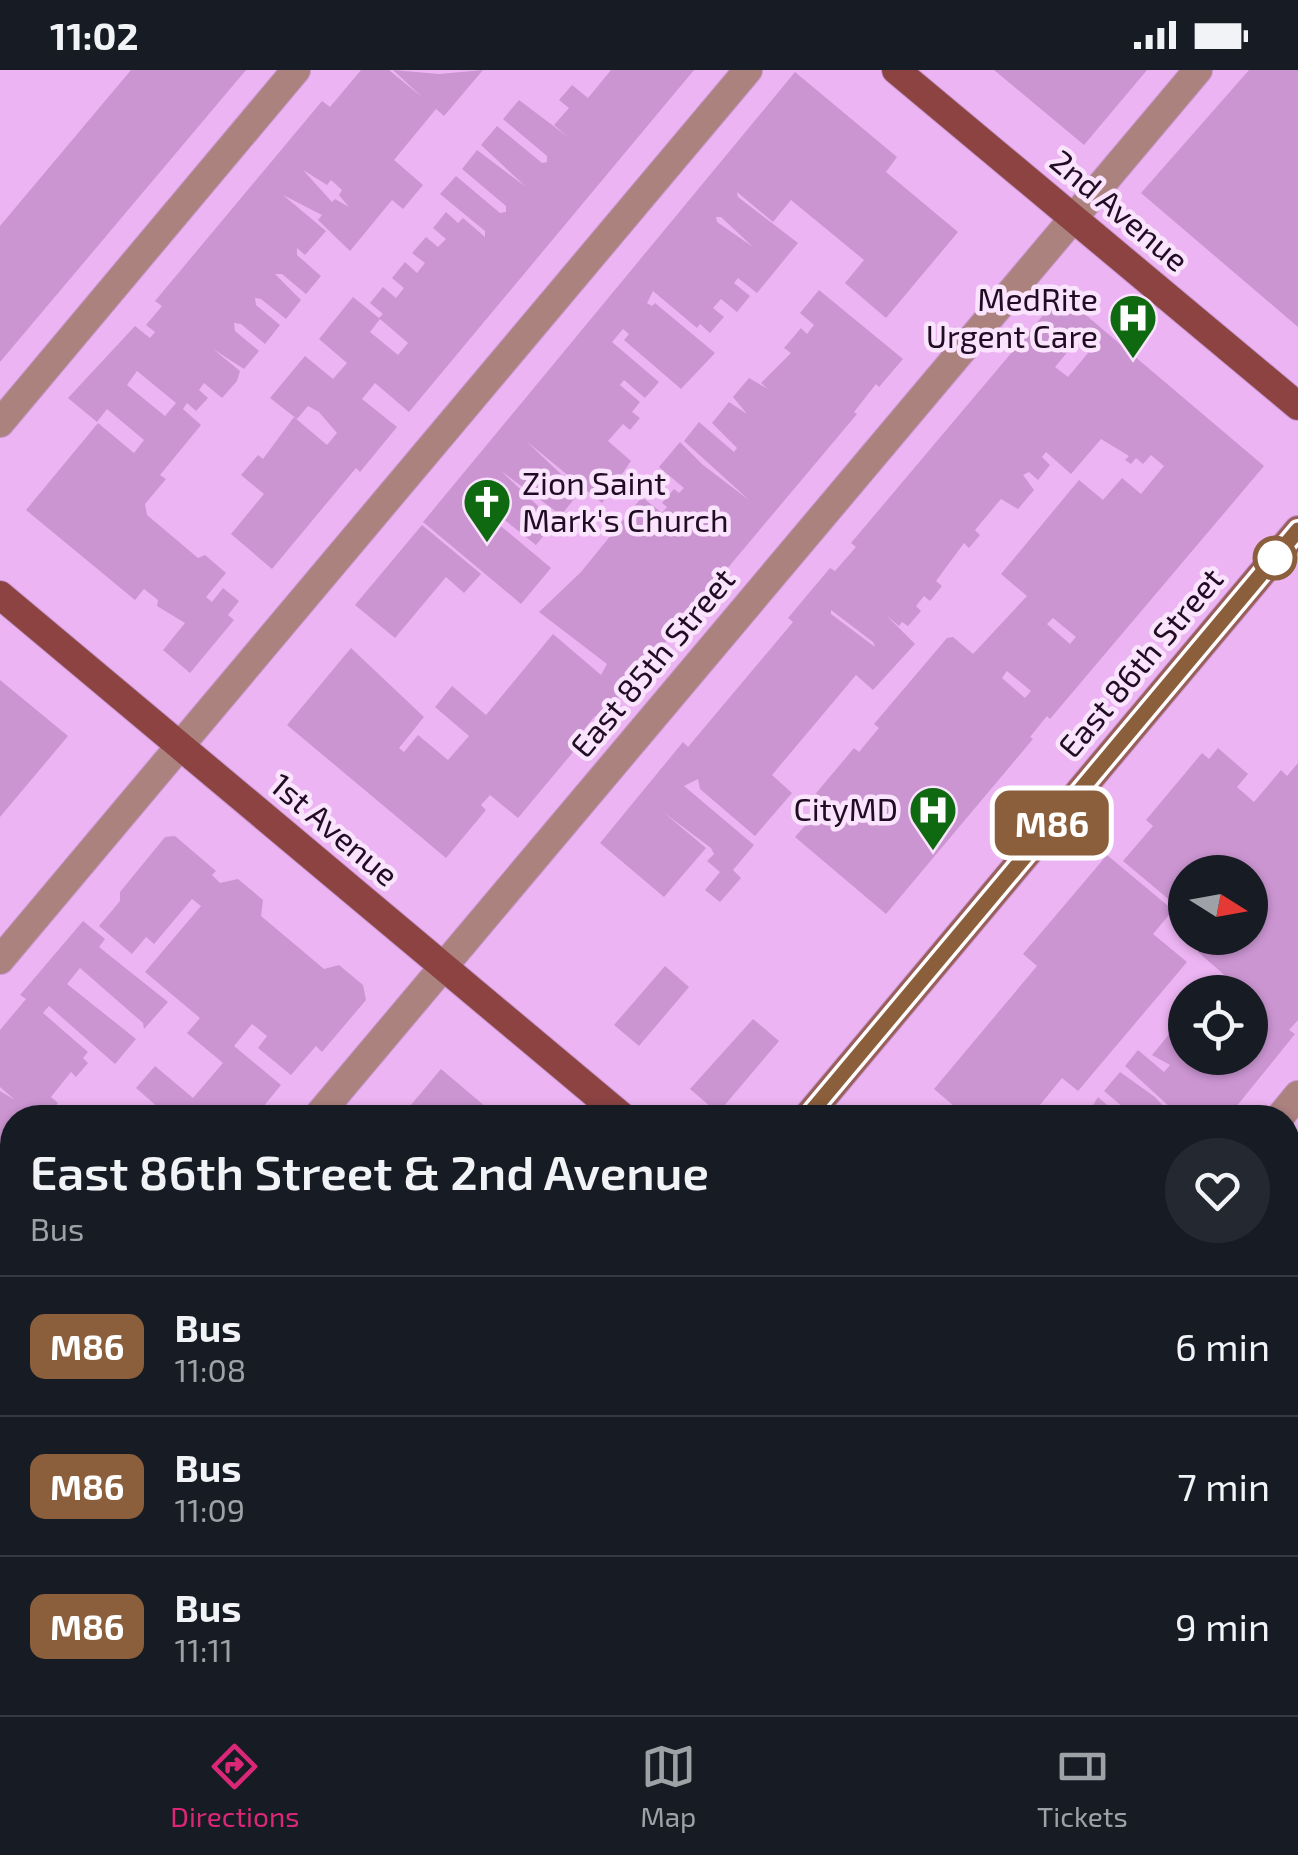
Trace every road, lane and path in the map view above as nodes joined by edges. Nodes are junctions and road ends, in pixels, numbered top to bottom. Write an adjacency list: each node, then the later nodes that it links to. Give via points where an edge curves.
1 (296, 70): 7 (street)
2 (748, 70): 10 (street)
3 (896, 70): 5 (main road, 2nd Avenue)
4 (1198, 70): 5 (street, East 85th Street)
5 (1072, 218): 6 (main road, 2nd Avenue); 12 (street, East 85th Street)
6 (1298, 406)
7 (0, 422)
8 (1298, 530): 15 (main road, East 86th Street)
9 (0, 595): 10 (main road, 1st Avenue)
10 (179, 746): 11 (street); 12 (main road, 1st Avenue)
11 (0, 960)
12 (443, 966): 13 (street, East 85th Street); 14 (main road, 1st Avenue)
13 (327, 1105)
14 (609, 1105)
15 (817, 1105)

